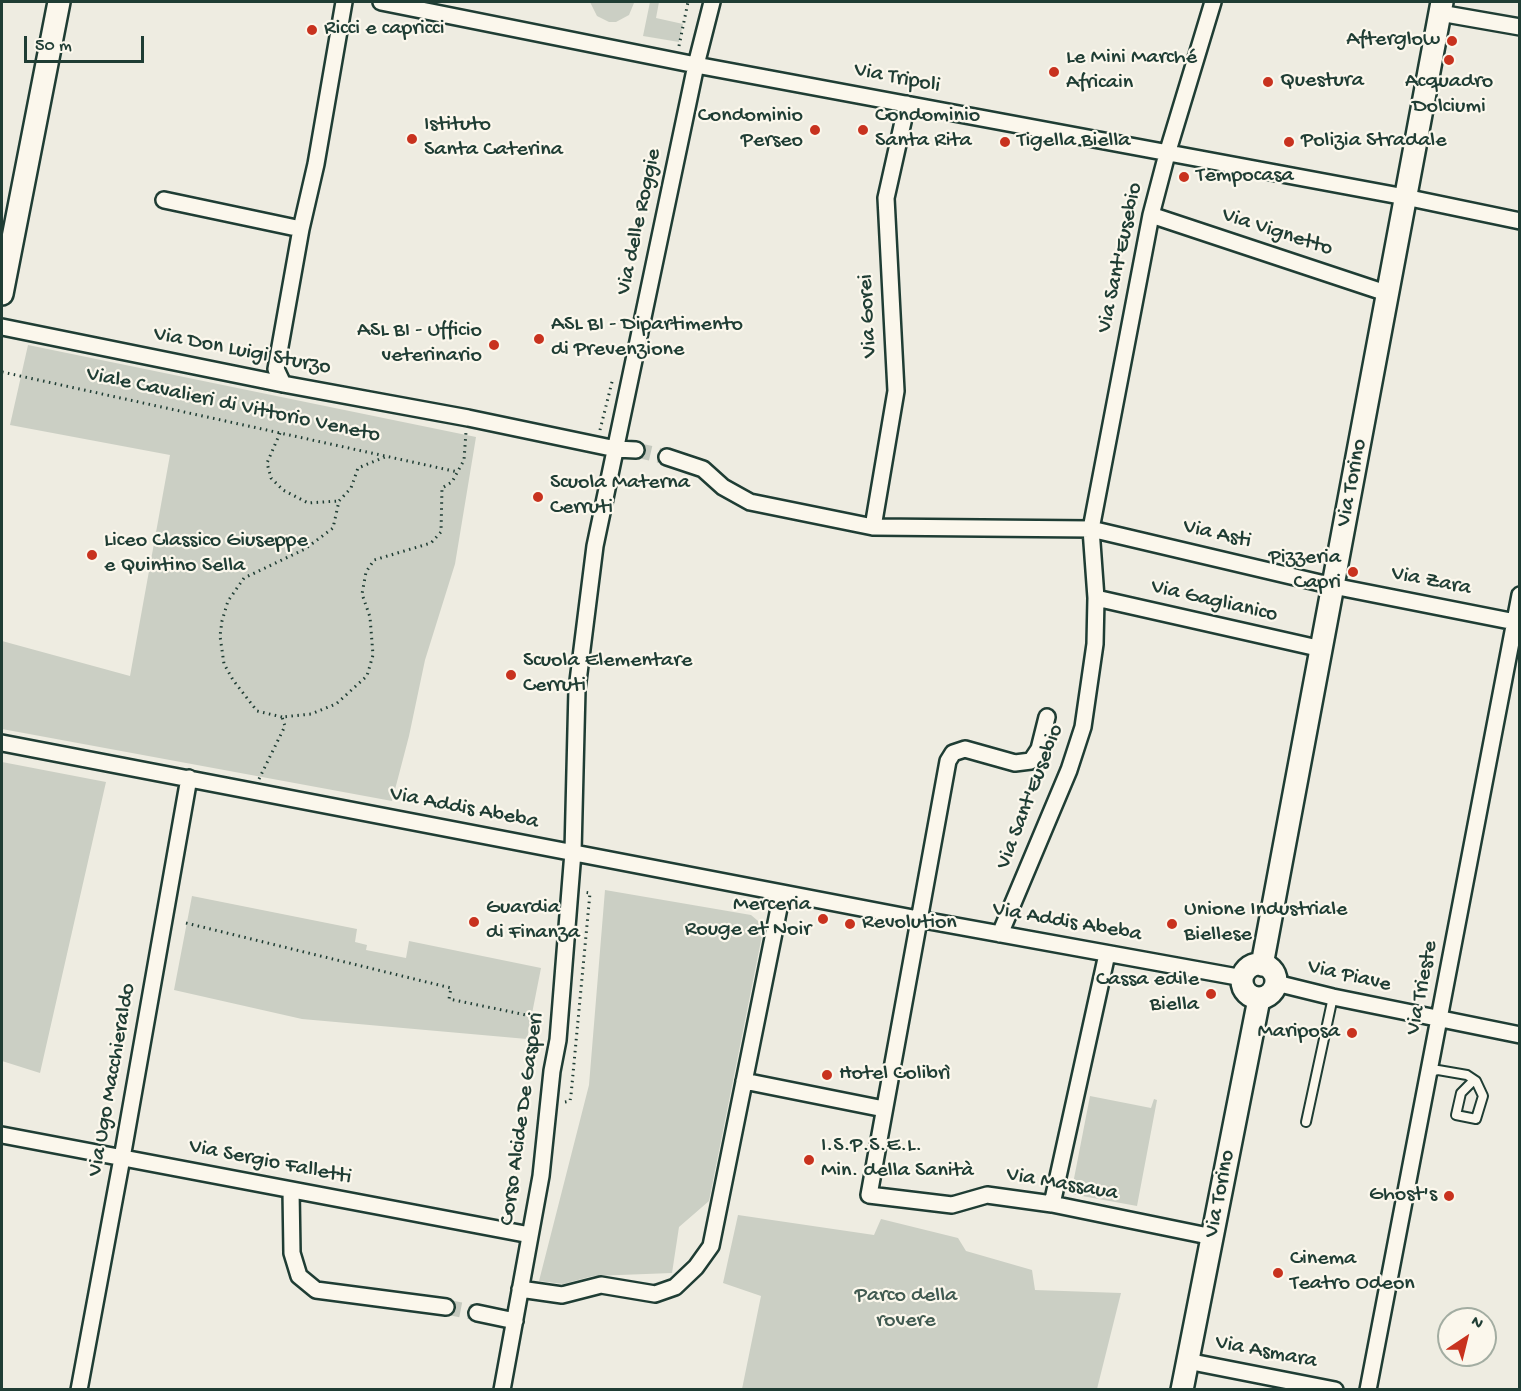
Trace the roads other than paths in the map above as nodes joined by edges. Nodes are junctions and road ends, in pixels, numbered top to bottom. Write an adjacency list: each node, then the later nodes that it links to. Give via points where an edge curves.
1 (59, 2): 16 (street)
2 (344, 2): 15 (street)
3 (381, 2): 8 (street, Via Tripoli)
4 (711, 2): 8 (street, Via delle Roggie)
5 (1214, 2): 10 (street, Via Sant'Eusebio)
6 (1441, 7): 7 (street); 11 (street, Via Torino)
7 (1520, 27)
8 (696, 65): 9 (street, Via Tripoli); 20 (street, Via delle Roggie)
9 (907, 104): 10 (street, Via Tripoli); 23 (street, Via Gorei, via 885,198 896,391)
10 (1167, 154): 11 (street, Via Tripoli); 13 (street, Via Sant'Eusebio)
11 (1405, 197): 14 (street, Via Tripoli); 17 (street, Via Torino)
12 (164, 200): 15 (street)
13 (1151, 215): 17 (street, Via Vignetto); 24 (street, Via Sant'Eusebio)
14 (1520, 221)
15 (301, 229): 19 (street, via 276,369)
16 (2, 294)
17 (1389, 294): 25 (street, Via Torino)
18 (2, 327): 19 (street, Via Don Luigi Sturzo)
19 (283, 384): 20 (street, Via Don Luigi Sturzo)
20 (616, 449): 21 (street); 33 (street, Via delle Roggie, via 595,546 577,689)
21 (636, 450)
22 (667, 457): 23 (street, via 703,469 723,487 750,502)
23 (873, 527): 24 (street)
24 (1091, 529): 25 (street, Via Asti); 27 (street, Via Sant'Eusebio)
25 (1333, 586): 28 (street, Via Zara); 29 (street, Via Torino)
26 (1520, 595): 28 (street, Via Trieste)
27 (1096, 598): 29 (street, Via Gaglianico); 36 (street, Via Sant'Eusebio, via 1095,644 1083,728)
28 (1517, 623): 43 (street, Via Trieste)
29 (1322, 649): 38 (street, Via Torino)
30 (1047, 717): 35 (street, via 1039,749 1031,761 1015,763 965,749 953,753 948,761)
31 (2, 743): 32 (street, Via Addis Abeba)
32 (189, 778): 33 (street, Via Addis Abeba); 51 (street, Via Ugo Macchieraldo)
33 (573, 852): 34 (street, Via Addis Abeba); 54 (street, Corso Alcide De Gasperi, via 558,1040)
34 (782, 893): 35 (street, Via Addis Abeba); 46 (street)
35 (918, 919): 36 (street, Via Addis Abeba); 48 (street)
36 (1000, 934): 37 (street, Via Addis Abeba)
37 (1107, 954): 39 (street, Via Addis Abeba); 53 (street)
38 (1262, 965): 39 (street, via 1252,966); 40 (street, via 1272,972)
39 (1243, 978): 42 (street, via 1246,992)
40 (1276, 983): 41 (street, Via Piave); 42 (street, via 1271,993)
41 (1333, 997): 43 (street, Via Piave); 49 (lane)
42 (1259, 999): 55 (street, Via Torino)
43 (1440, 1020): 44 (street, Via Piave); 45 (street, Via Trieste)
44 (1520, 1035)
45 (1429, 1072): 47 (lane, via 1467,1075); 65 (street, Via Trieste)
46 (744, 1081): 48 (street); 56 (street, via 711,1246 675,1287 655,1294 601,1285 562,1295)
47 (1473, 1081): 47 (lane, via 1483,1096 1476,1119 1456,1115 1461,1093)
48 (885, 1109): 53 (street, Via Massaua, via 869,1195 952,1205 987,1195)
49 (1306, 1122)
50 (2, 1136): 51 (street, Via Sergio Falletti)
51 (122, 1158): 52 (street, Via Sergio Falletti); 61 (street, Via Ugo Macchieraldo)
52 (291, 1190): 54 (street, Via Sergio Falletti); 57 (street, via 292,1253 299,1276 316,1290)
53 (1052, 1204): 55 (street, Via Massaua)
54 (530, 1235): 56 (street, Corso Alcide De Gasperi)
55 (1213, 1237): 60 (street, Via Torino)
56 (520, 1289): 59 (street, Corso Alcide De Gasperi)
57 (447, 1307)
58 (477, 1313): 59 (street)
59 (515, 1321): 62 (street, Corso Alcide De Gasperi)
60 (1187, 1361): 63 (street, Via Torino); 64 (street, Via Asmara)
61 (79, 1389)
62 (502, 1389)
63 (1182, 1389)
64 (1335, 1389)
65 (1368, 1389)

